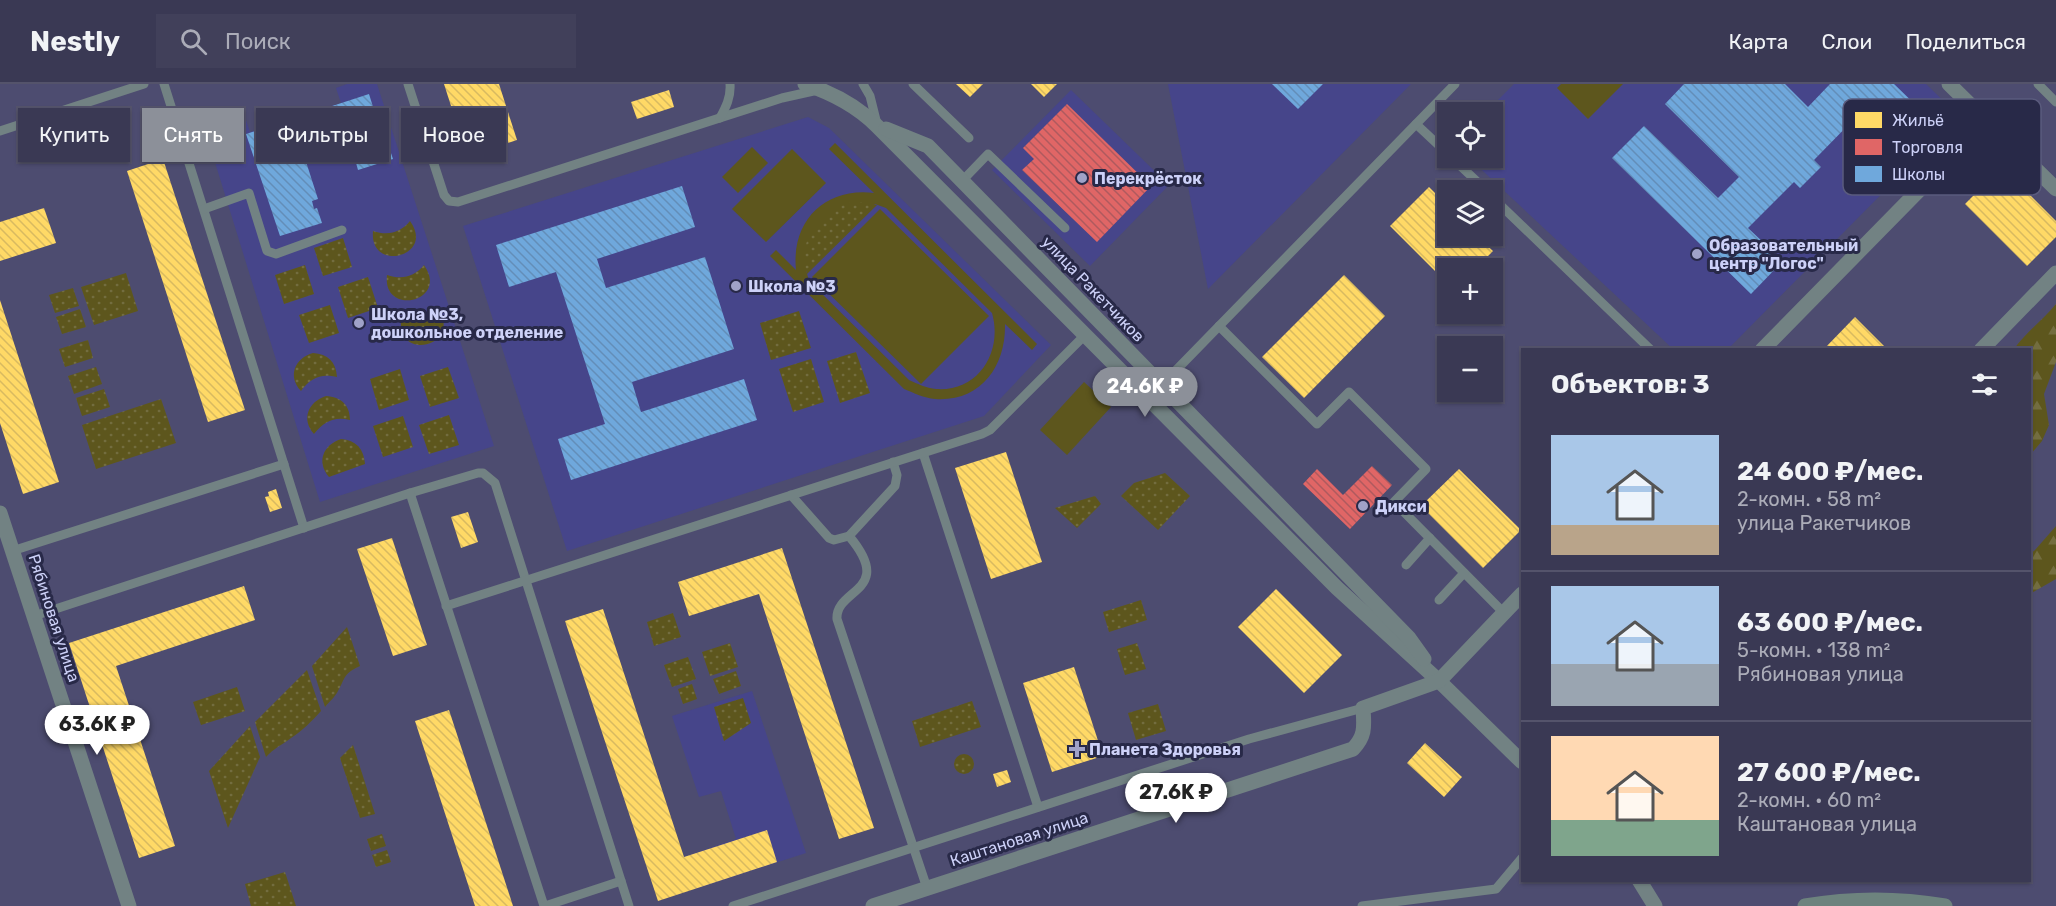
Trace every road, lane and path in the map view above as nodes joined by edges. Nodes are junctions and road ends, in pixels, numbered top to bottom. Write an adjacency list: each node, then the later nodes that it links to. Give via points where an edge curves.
1 (144, 84): 17 (lane)
2 (164, 84): 27 (lane)
3 (408, 84): 14 (lane, via 449,201 466,199)
4 (730, 84): 14 (lane)
5 (805, 84): 11 (street, улица Ракетчиков)
6 (863, 84): 16 (lane)
7 (913, 84): 18 (lane)
8 (1455, 84): 15 (lane)
9 (1949, 84): 12 (street)
10 (2038, 84): 13 (lane)
11 (820, 89): 14 (lane); 16 (street, улица Ракетчиков)
12 (1965, 99)
13 (2056, 102)
14 (720, 118)
15 (1416, 124): 19 (lane); 31 (lane)
16 (877, 126): 23 (street, улица Ракетчиков, via 928,146); 32 (street, улица Ракетчиков)
17 (0, 131)
18 (969, 138)
19 (1437, 144)
20 (1463, 168): 22 (lane)
21 (2041, 174): 24 (street)
22 (1475, 180)
23 (962, 181): 28 (lane, via 988,154); 36 (street, улица Ракетчиков)
24 (2056, 189)
25 (1915, 195): 34 (street)
26 (1503, 208): 33 (lane)
27 (204, 209): 29 (lane, via 249,193 267,250 276,254); 40 (lane)
28 (1065, 228)
29 (342, 230)
30 (2056, 273): 35 (street)
31 (1219, 326): 36 (lane); 46 (lane, via 1317,424 1349,392 1411,454 1426,470 1394,502)
32 (1084, 336): 37 (street, улица Ракетчиков); 38 (lane, via 990,430)
33 (1649, 348)
34 (1764, 348)
35 (1983, 348)
36 (1161, 385): 37 (lane); 56 (street, улица Ракетчиков, via 1409,638)
37 (1148, 399): 56 (street, улица Ракетчиков, via 1337,588)
38 (923, 453): 39 (lane); 59 (lane)
39 (893, 462): 42 (lane); 45 (lane, via 895,486)
40 (284, 464): 44 (lane); 47 (lane)
41 (410, 493): 44 (lane); 50 (lane, via 470,474 483,473 489,477 495,483); 53 (lane)
42 (791, 495): 45 (lane, via 829,538); 50 (lane)
43 (0, 513): 47 (street, Рябиновая улица)
44 (304, 528): 55 (lane)
45 (849, 536): 60 (lane, via 865,561 865,581 840,605 837,619)
46 (1430, 538): 48 (lane); 49 (lane)
47 (12, 551): 55 (street, Рябиновая улица)
48 (1406, 565)
49 (1464, 573): 52 (lane); 54 (lane)
50 (526, 581): 53 (lane); 62 (lane)
51 (1521, 595): 54 (street)
52 (1439, 600)
53 (447, 606): 66 (lane)
54 (1504, 613): 56 (street)
55 (34, 616): 65 (street, Рябиновая улица)
56 (1439, 681): 57 (street); 58 (street, улица Ракетчиков)
57 (1363, 708): 59 (lane, via 1250,739); 64 (street, Каштановая улица, via 1362,739 1353,749)
58 (1521, 761)
59 (1038, 807): 60 (lane)
60 (913, 848): 64 (lane); 68 (lane)
61 (1521, 859): 70 (lane, via 1496,889)
62 (621, 881): 66 (lane); 67 (lane)
63 (1640, 882): 71 (street)
64 (927, 888): 69 (street, Каштановая улица)
65 (129, 906)
66 (544, 906)
67 (629, 906)
68 (733, 906)
69 (873, 906)
70 (1362, 906)
71 (1654, 906)
72 (1805, 906): 73 (main road, via 1865,899)
73 (1946, 906)

